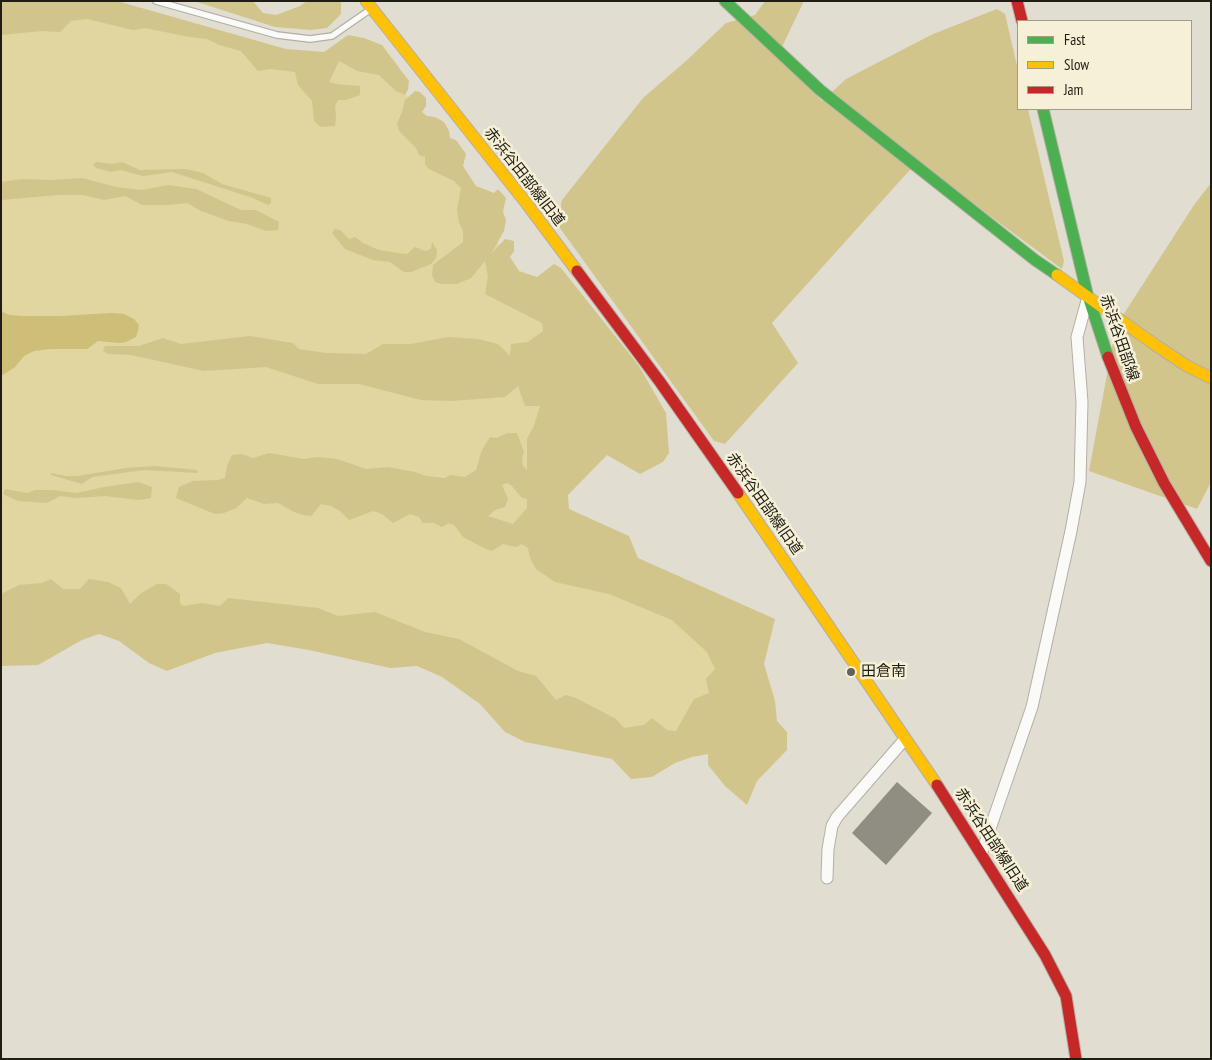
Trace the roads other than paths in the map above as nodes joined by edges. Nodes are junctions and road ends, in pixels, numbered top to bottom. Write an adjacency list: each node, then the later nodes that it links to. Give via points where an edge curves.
1 (156, 1): 4 (lane, via 277,35 310,39 332,36)
2 (726, 1): 7 (street, via 820,90 1035,260)
3 (1018, 1): 5 (street)
4 (369, 5): 10 (street, 赤浜谷田部線旧道, via 544,226 660,382)
5 (1022, 20)
6 (1043, 110): 7 (street, 赤浜谷田部線)
7 (1088, 296): 8 (street, via 1154,344); 9 (street, 赤浜谷田部線, via 1110,364 1136,427 1164,483); 11 (street, via 1077,336 1082,402 1080,482 1071,531 1032,707)
8 (1211, 378)
9 (1211, 561)
10 (905, 740): 11 (street, 赤浜谷田部線旧道); 12 (street, via 837,817 828,849)
11 (982, 852): 13 (street, 赤浜谷田部線旧道, via 1045,955 1066,996)
12 (827, 878)
13 (1076, 1059)

